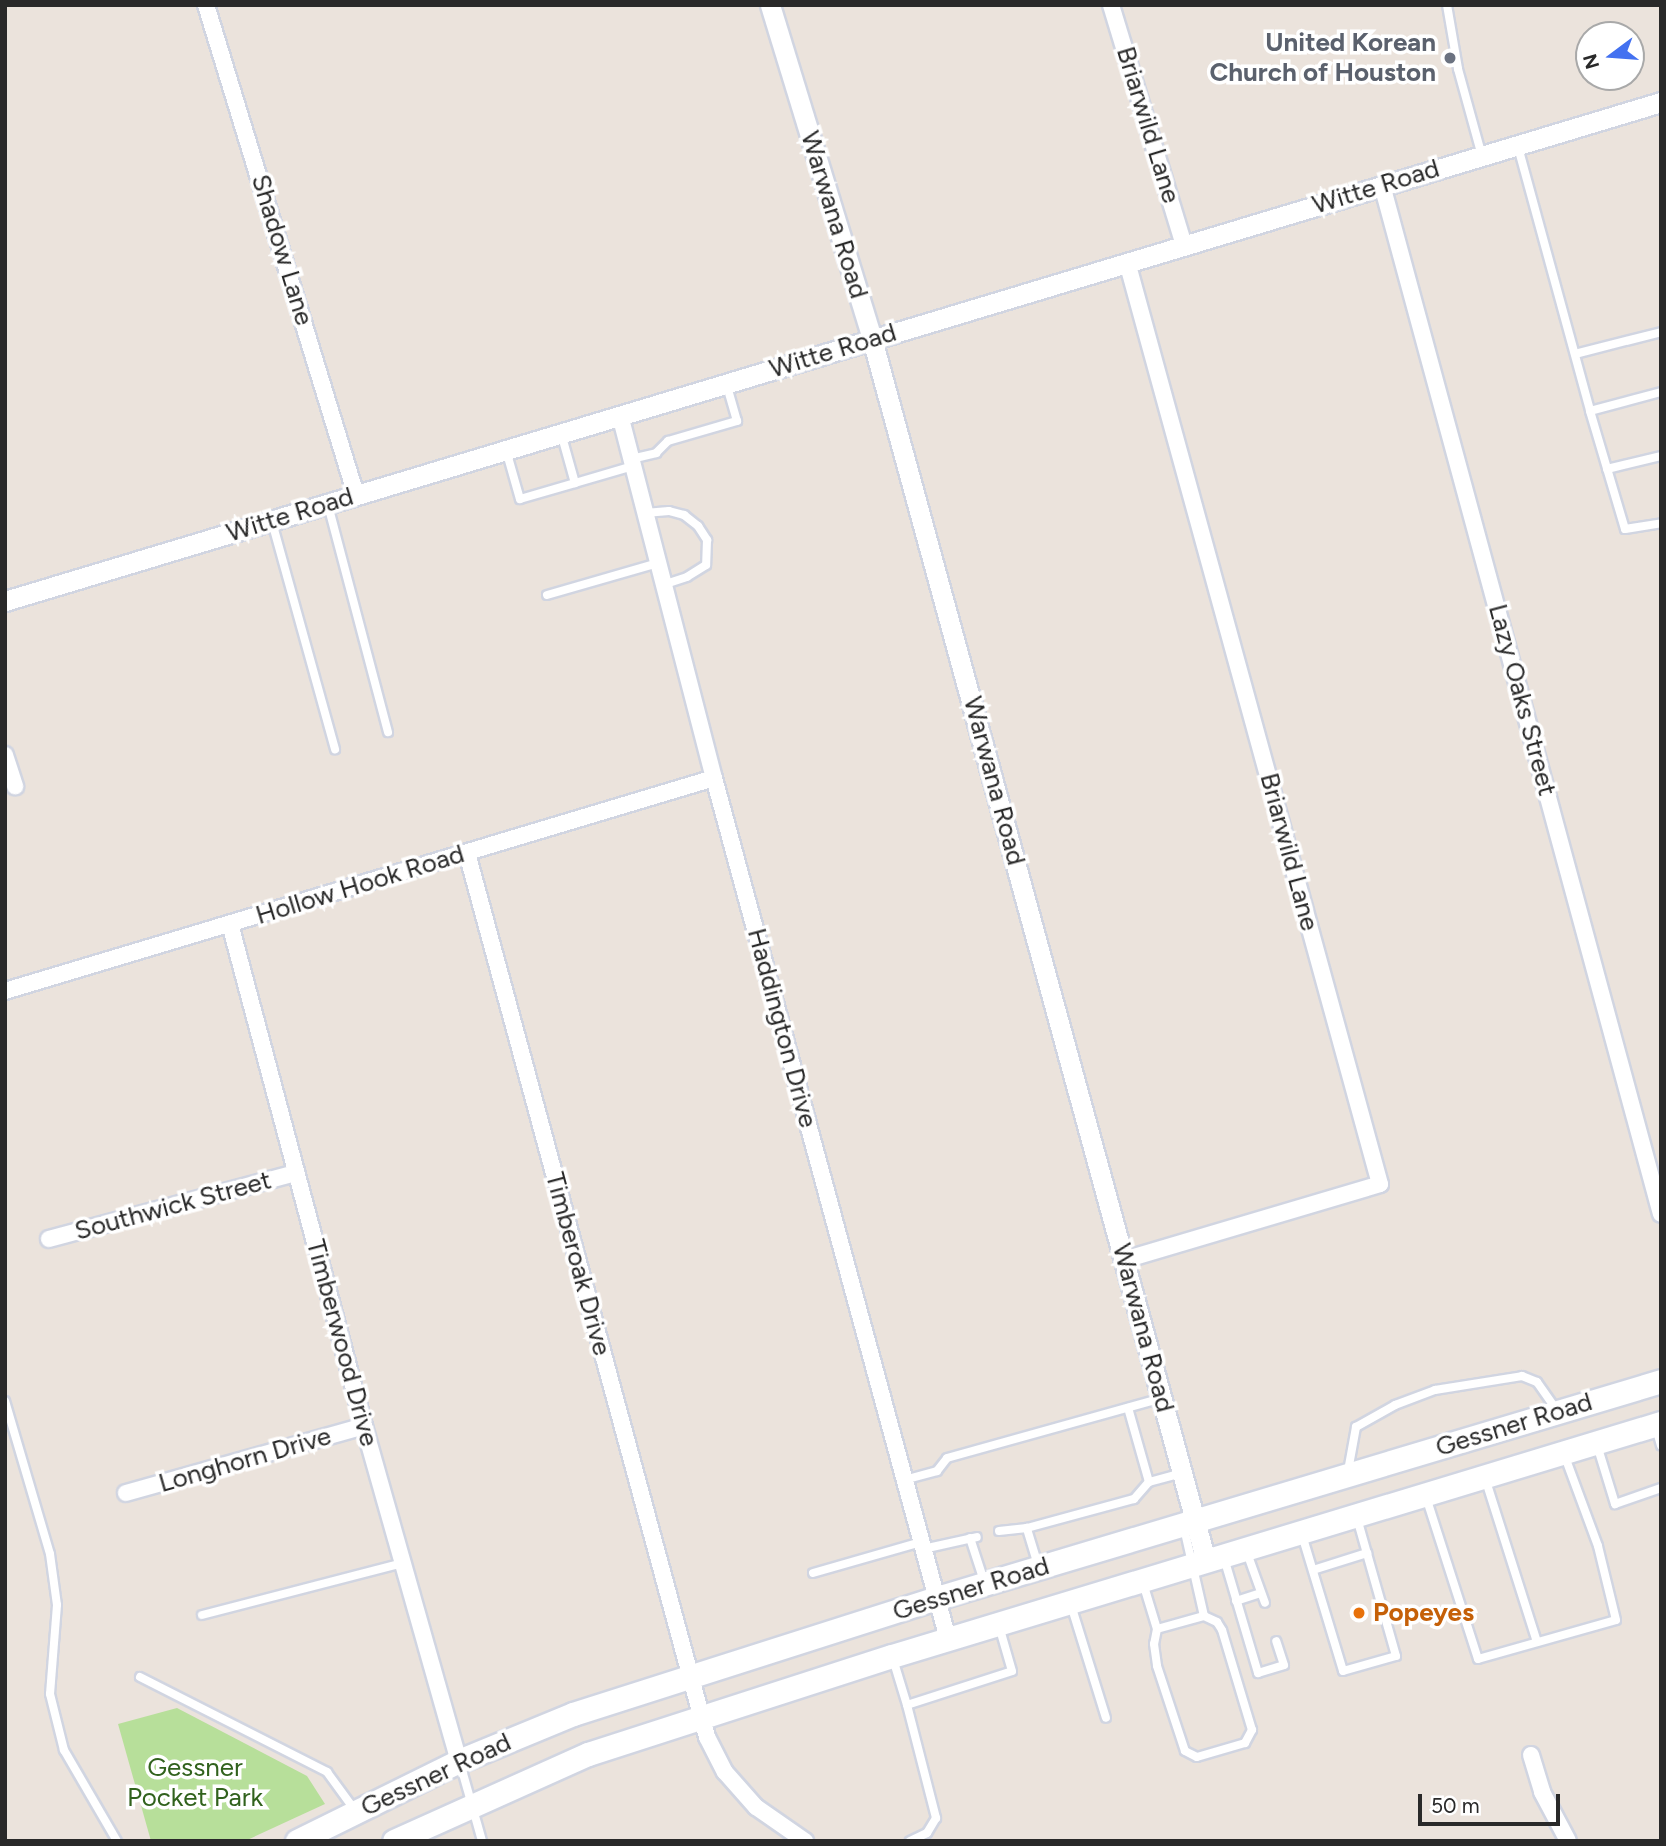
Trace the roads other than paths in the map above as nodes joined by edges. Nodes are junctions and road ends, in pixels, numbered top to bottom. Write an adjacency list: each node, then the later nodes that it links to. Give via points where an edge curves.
1 (206, 5): 24 (street, Shadow Lane)
2 (770, 5): 12 (street, Warwana Road)
3 (1111, 5): 9 (street, Briarwild Lane)
4 (1447, 5): 7 (lane, via 1458,69)
5 (1661, 102): 6 (street, Witte Road)
6 (1518, 145): 7 (street, Witte Road); 13 (lane)
7 (1482, 156): 8 (street, Witte Road)
8 (1382, 186): 9 (street, Witte Road); 42 (street, Lazy Oaks Street)
9 (1184, 245): 10 (street, Witte Road)
10 (1127, 262): 12 (street, Witte Road); 44 (street, Briarwild Lane, via 1380,1184)
11 (1661, 332): 13 (lane)
12 (872, 339): 14 (street, Witte Road); 44 (street, Warwana Road)
13 (1575, 354): 16 (lane)
14 (726, 383): 17 (street, Witte Road); 21 (lane, via 737,421 667,441 656,453)
15 (1661, 392): 16 (lane)
16 (1590, 411): 22 (lane)
17 (620, 415): 18 (street, Witte Road); 21 (street, Haddington Drive)
18 (561, 433): 19 (street, Witte Road); 23 (lane)
19 (506, 450): 23 (lane, via 520,499); 24 (street, Witte Road)
20 (1661, 456): 22 (lane)
21 (632, 463): 23 (lane); 26 (street, Haddington Drive)
22 (1607, 469): 28 (lane, via 1625,529)
23 (575, 483)
24 (356, 495): 25 (street, Witte Road)
25 (327, 503): 27 (street, Witte Road); 33 (lane)
26 (645, 513): 29 (street, Haddington Drive); 30 (lane, via 669,510 684,515 706,540 706,565)
27 (272, 520): 32 (street, Witte Road); 34 (lane)
28 (1661, 523)
29 (658, 563): 30 (street, Haddington Drive); 31 (lane)
30 (663, 584): 36 (street, Haddington Drive)
31 (547, 595)
32 (5, 601)
33 (388, 732)
34 (335, 749)
35 (5, 755): 37 (street)
36 (714, 778): 38 (street, Hollow Hook Road); 57 (street, Haddington Drive)
37 (15, 786)
38 (467, 853): 39 (street, Hollow Hook Road); 90 (street, Timberoak Drive)
39 (230, 924): 40 (street, Hollow Hook Road); 41 (street, Timberwood Drive)
40 (5, 991)
41 (296, 1173): 43 (street, Southwick Street); 50 (street, Timberwood Drive)
42 (1661, 1214)
43 (49, 1239)
44 (1124, 1260): 46 (street, Warwana Road)
45 (1661, 1381): 49 (main road, Gessner Road)
46 (1162, 1398): 48 (lane); 54 (street, Warwana Road)
47 (5, 1401): 99 (lane, via 50,1554 57,1605 50,1694 61,1739)
48 (1128, 1408): 57 (lane, via 947,1458 937,1471); 58 (lane)
49 (1558, 1412): 55 (main road, Gessner Road); 55 (lane, via 1537,1382 1522,1376 1435,1390 1356,1427)
50 (364, 1426): 60 (street, Longhorn Drive); 71 (street, Timberwood Drive)
51 (1659, 1431): 52 (main road, Gessner Road)
52 (1597, 1442): 53 (main road, Gessner Road); 59 (lane, via 1615,1504)
53 (1563, 1452): 56 (main road, Gessner Road); 88 (lane, via 1594,1533 1616,1620)
54 (1183, 1473): 58 (lane); 63 (street, Warwana Road)
55 (1348, 1476): 63 (main road, Gessner Road)
56 (1485, 1476): 61 (main road, Gessner Road); 88 (lane)
57 (904, 1480): 67 (street, Haddington Drive)
58 (1149, 1482): 64 (lane, via 1134,1499)
59 (1661, 1488)
60 (126, 1493)
61 (1425, 1494): 62 (main road, Gessner Road); 88 (lane, via 1478,1659)
62 (1356, 1515): 66 (main road, Gessner Road); 69 (lane)
63 (1190, 1524): 70 (street, Warwana Road); 72 (main road, Gessner Road)
64 (1027, 1528): 65 (lane); 72 (lane)
65 (999, 1531)
66 (1301, 1532): 68 (main road, Gessner Road); 73 (lane)
67 (922, 1546): 74 (lane); 76 (lane, via 974,1538); 78 (street, Haddington Drive)
68 (1246, 1548): 70 (main road, Gessner Road); 77 (lane)
69 (1367, 1553): 73 (lane); 73 (lane, via 1396,1656 1343,1671)
70 (1207, 1560): 75 (main road, Gessner Road); 79 (lane); 83 (lane)
71 (403, 1563): 82 (lane); 96 (street, Timberwood Drive)
72 (1038, 1568): 76 (main road, Gessner Road)
73 (1312, 1570)
74 (813, 1573)
75 (1142, 1580): 80 (main road, Gessner Road); 85 (lane)
76 (985, 1584): 78 (main road, Gessner Road)
77 (1261, 1593): 79 (lane); 81 (lane)
78 (937, 1598): 86 (street, Haddington Drive); 90 (main road, Gessner Road)
79 (1237, 1601): 87 (lane, via 1258,1673 1284,1665)
80 (1070, 1602): 84 (main road, Gessner Road); 94 (lane)
81 (1265, 1603)
82 (202, 1615)
83 (1204, 1616): 85 (lane); 85 (lane, via 1222,1630 1251,1735 1245,1743 1197,1757 1185,1751 1157,1666)
84 (999, 1624): 86 (main road, Gessner Road); 92 (lane, via 1012,1671)
85 (1157, 1629)
86 (948, 1639): 89 (main road, Gessner Road)
87 (1276, 1641)
88 (1537, 1643)
89 (892, 1656): 92 (lane); 93 (main road, Gessner Road)
90 (690, 1675): 93 (street, Timberoak Drive); 96 (main road, Gessner Road, via 573,1714)
91 (140, 1677): 98 (lane, via 327,1772)
92 (907, 1704): 104 (lane, via 936,1818 927,1833)
93 (701, 1717): 97 (main road, Gessner Road, via 589,1754); 103 (street, Timberoak Drive, via 725,1772 757,1807)
94 (1106, 1718)
95 (1531, 1755): 105 (street, via 1542,1792)
96 (459, 1761): 97 (lane); 98 (main road, Gessner Road)
97 (471, 1804): 101 (main road, Gessner Road); 102 (lane)
98 (356, 1811): 100 (main road, Gessner Road)
99 (117, 1841)
100 (297, 1841)
101 (394, 1841)
102 (482, 1841)
103 (805, 1841)
104 (910, 1841)
105 (1568, 1841)

